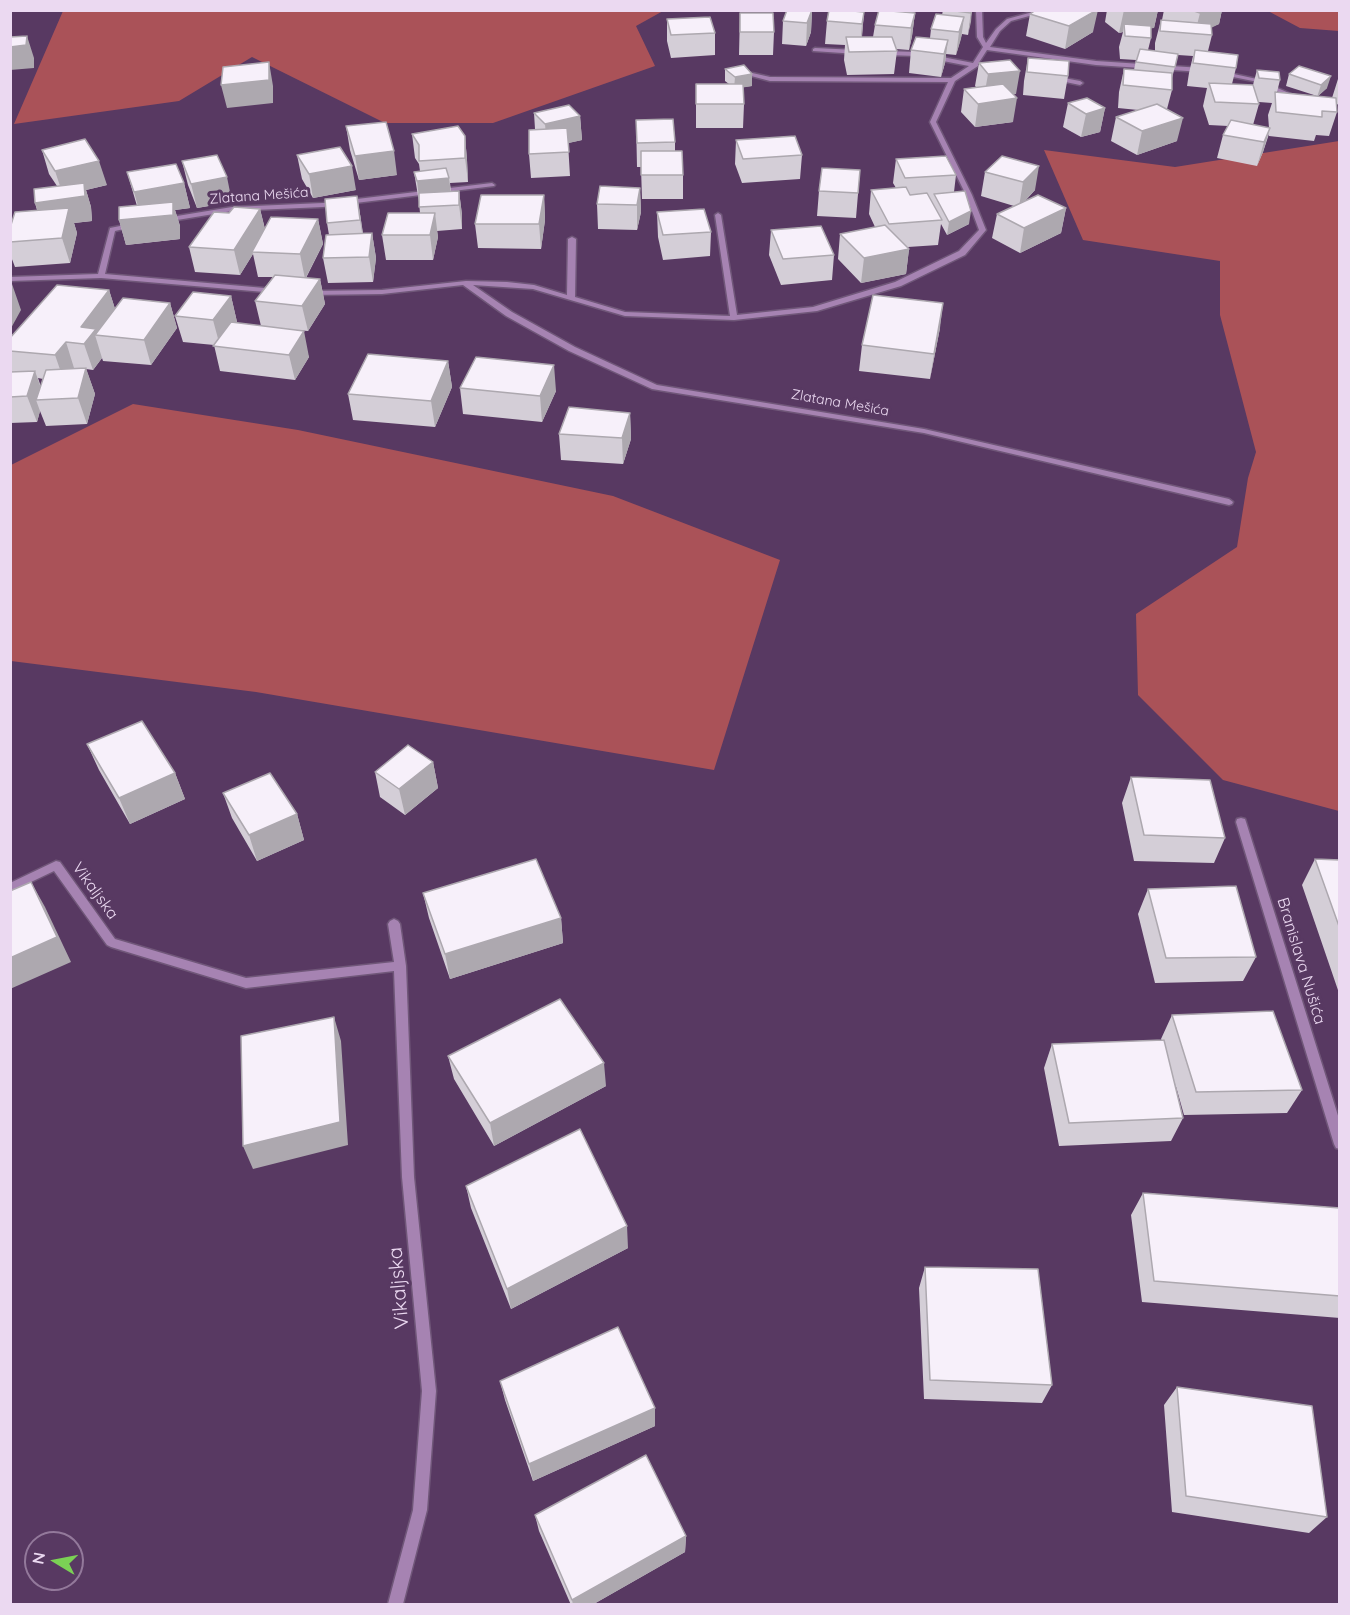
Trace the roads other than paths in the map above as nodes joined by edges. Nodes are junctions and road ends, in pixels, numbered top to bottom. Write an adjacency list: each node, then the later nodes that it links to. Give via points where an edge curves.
1 (979, 10): 3 (street, via 980,37)
2 (1049, 10): 3 (street, via 1009,20)
3 (987, 48): 7 (street); 10 (street, via 1096,63)
4 (815, 51): 5 (street)
5 (861, 52)
6 (872, 52): 7 (street, via 917,54)
7 (974, 65): 8 (street); 13 (street)
8 (986, 67)
9 (728, 69): 13 (street, via 770,79)
10 (1206, 70)
11 (1216, 72): 15 (street, via 1255,80)
12 (1045, 77): 14 (street)
13 (952, 80): 27 (street, via 933,122 983,230 974,243 963,253 898,284 814,309)
14 (1080, 82)
15 (1311, 104)
16 (492, 185): 18 (street, Zlatana Mešića, via 322,205 232,209)
17 (718, 215): 27 (street)
18 (155, 221)
19 (145, 223): 21 (street, via 112,229)
20 (572, 239): 26 (street)
21 (101, 276): 22 (street); 24 (street)
22 (10, 279)
23 (466, 284): 25 (street, via 382,292); 26 (street, via 534,287); 28 (street, Zlatana Mešića, via 509,314 572,349 656,387 924,431)
24 (289, 292)
25 (301, 293)
26 (571, 299): 27 (street, via 625,314)
27 (734, 318)
28 (1229, 502)
29 (1241, 822): 33 (street, Branislava Nušića)
30 (10, 888): 32 (street, Vikaljska, via 56,865 111,942 246,983)
31 (394, 924): 32 (street, Vikaljska)
32 (400, 966): 34 (street, Vikaljska, via 408,1177 429,1391 420,1510)
33 (1340, 1144)
34 (396, 1605)

